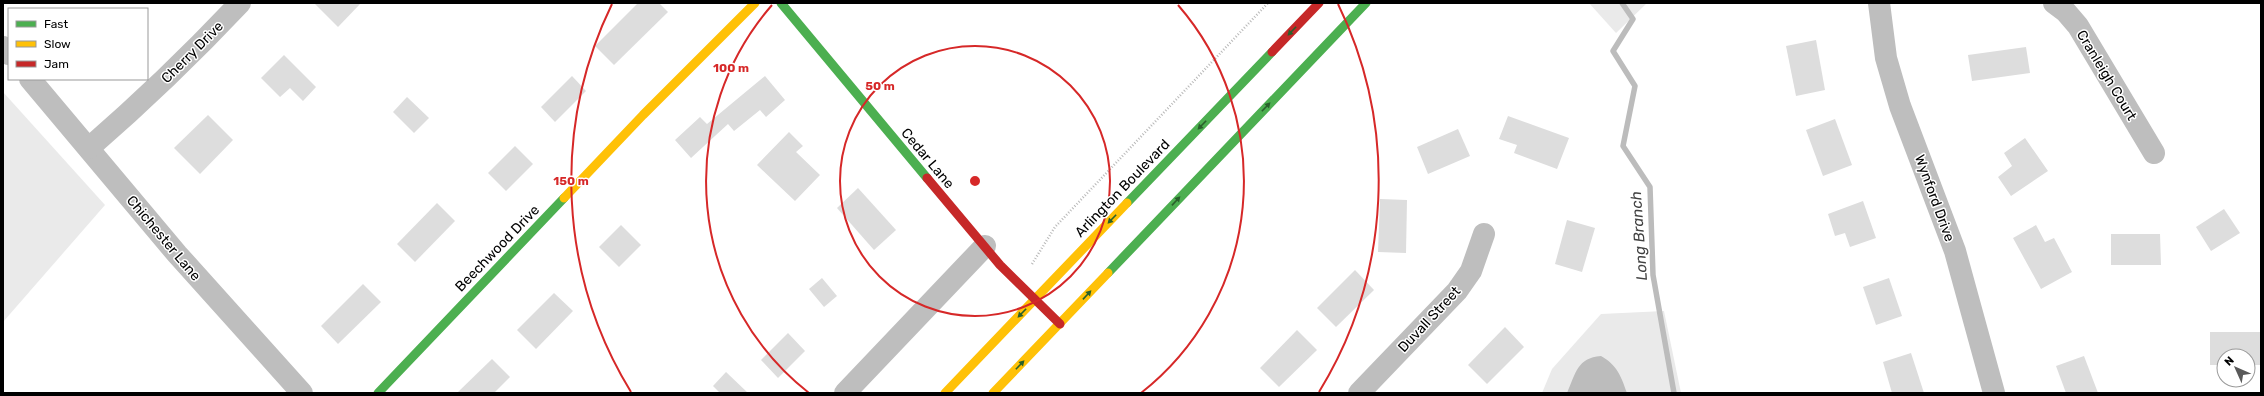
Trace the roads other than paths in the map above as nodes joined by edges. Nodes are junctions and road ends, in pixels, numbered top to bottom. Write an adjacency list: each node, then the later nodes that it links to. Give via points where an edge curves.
1 (240, 3): 9 (street, Cherry Drive, via 173,72)
2 (756, 3): 16 (main road, Beechwood Drive, via 643,115)
3 (781, 3): 12 (main road, Cedar Lane)
4 (1319, 3): 13 (main road, Arlington Boulevard, one-way to 13)
5 (1366, 3): 14 (main road, one-way to 5)
6 (1880, 3): 21 (street, Wynford Drive, via 1886,58 1900,106 1954,251)
7 (2054, 3): 10 (street, Cranleigh Court, via 2078,26)
8 (31, 80): 9 (street, Chichester Lane)
9 (89, 148): 15 (street, Chichester Lane, via 177,254)
10 (2154, 153)
11 (1484, 234): 20 (street, Duvall Street, via 1471,271 1457,292)
12 (984, 246): 13 (main road, Cedar Lane); 17 (street)
13 (1035, 300): 14 (main road, Cedar Lane); 18 (main road, Arlington Boulevard, one-way to 18)
14 (1060, 324): 19 (main road, one-way to 14)
15 (302, 393)
16 (378, 393)
17 (845, 393)
18 (945, 393)
19 (993, 393)
20 (1359, 393)
21 (1994, 393)

